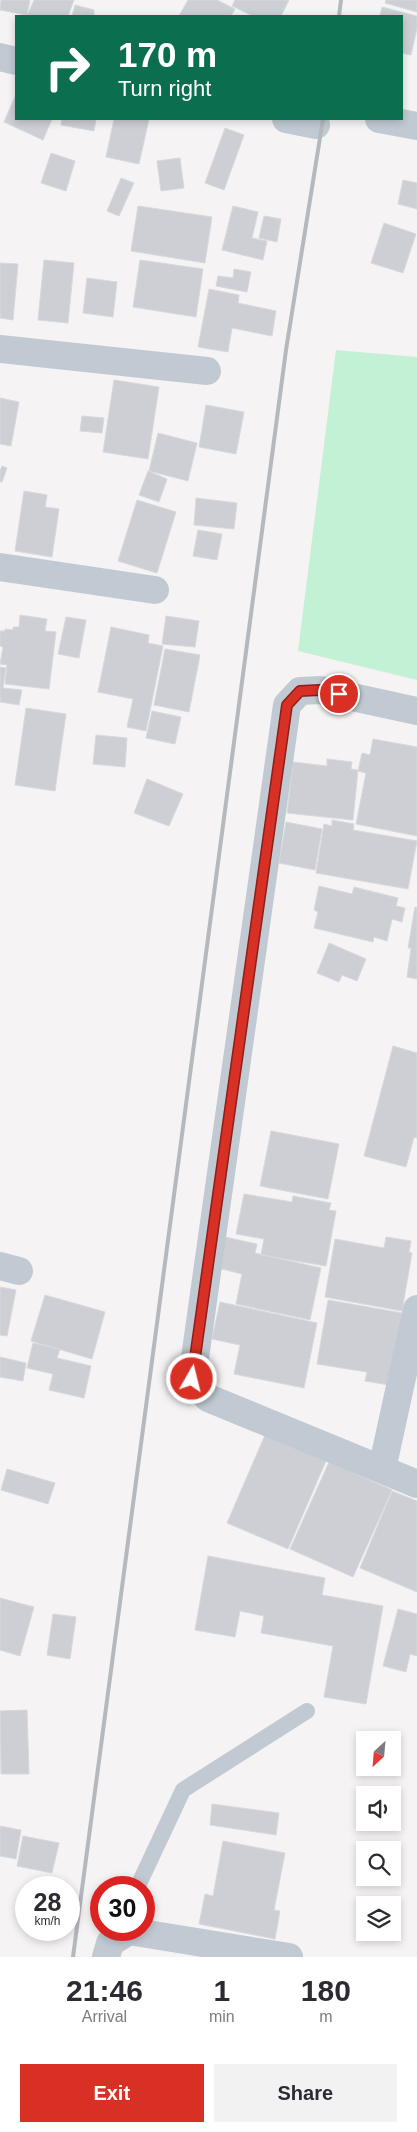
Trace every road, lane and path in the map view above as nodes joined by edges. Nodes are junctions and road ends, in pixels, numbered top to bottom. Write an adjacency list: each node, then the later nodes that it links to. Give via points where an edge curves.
1 (0, 57): 2 (street)
2 (15, 61)
3 (291, 120): 5 (street)
4 (384, 120): 6 (street)
5 (316, 125)
6 (417, 126)
7 (0, 349): 8 (street)
8 (207, 371)
9 (0, 567): 10 (street)
10 (154, 590)
11 (417, 711): 13 (street, via 320,690 300,691 287,705 192,1379 208,1398)
12 (417, 1310): 13 (street)
13 (382, 1469): 14 (street)
14 (417, 1484)
15 (307, 1711): 16 (lane, via 183,1790)
16 (143, 1876)
17 (111, 1943): 18 (street, via 129,1931)
18 (289, 1957)

